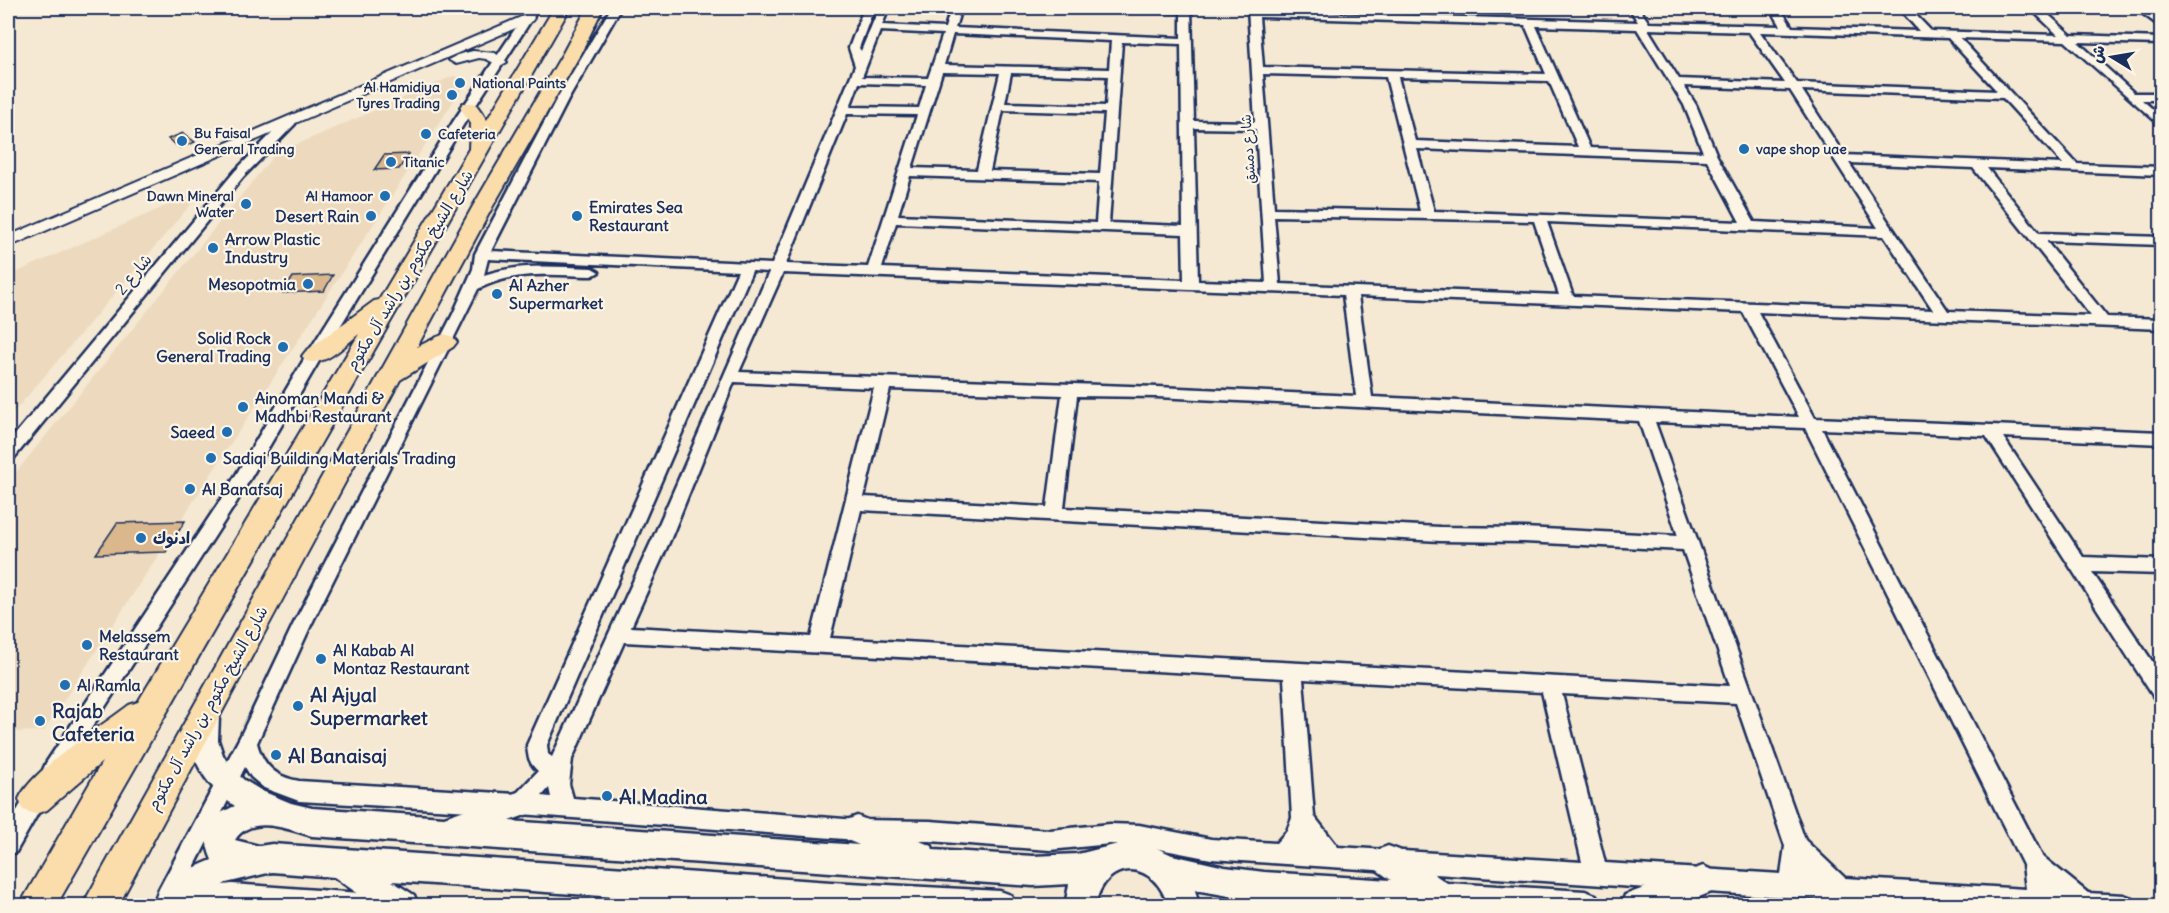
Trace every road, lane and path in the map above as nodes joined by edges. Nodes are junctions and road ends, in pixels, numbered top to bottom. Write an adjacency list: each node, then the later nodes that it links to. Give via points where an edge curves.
1 (562, 8): 58 (main road, شارع الشيخ مكتوم بن راشد آل مكتوم)
2 (595, 8): 31 (main road, شارع الشيخ مكتوم بن راشد آل مكتوم)
3 (616, 8): 24 (street)
4 (869, 8): 33 (street, via 854,48)
5 (884, 8): 20 (street)
6 (956, 8): 23 (street)
7 (1138, 8): 8 (street)
8 (1186, 8): 29 (street)
9 (1634, 8): 18 (street)
10 (1775, 8): 22 (street)
11 (1904, 8): 25 (street)
12 (2035, 8): 27 (street)
13 (2140, 8): 19 (street)
14 (1253, 11): 15 (street); 36 (street, شارع دمشق)
15 (1371, 12): 17 (street)
16 (531, 13): 32 (street); 47 (street)
17 (1529, 22): 18 (street); 39 (street)
18 (1642, 25): 21 (street); 42 (street)
19 (2162, 25)
20 (876, 28): 23 (street); 33 (street)
21 (1752, 28): 22 (street); 43 (street)
22 (1789, 30): 25 (street)
23 (948, 32): 28 (street); 34 (street)
24 (601, 34): 31 (main road); 80 (street)
25 (1928, 34): 26 (street)
26 (1951, 35): 27 (street); 44 (street)
27 (2069, 38): 30 (street); 45 (street)
28 (1118, 39): 29 (street); 37 (street)
29 (1186, 41): 54 (street)
30 (2162, 41)
31 (572, 53): 70 (main road, شارع الشيخ مكتوم بن راشد آل مكتوم)
32 (500, 62): 47 (street, via 483,54 465,57); 49 (street)
33 (860, 64): 40 (street)
34 (936, 68): 35 (street); 41 (street)
35 (1006, 70): 37 (street); 48 (street)
36 (1257, 70): 38 (street); 56 (street, شارع دمشق)
37 (1114, 73): 51 (street)
38 (1391, 74): 39 (street); 57 (street)
39 (1554, 78): 59 (street)
40 (856, 80): 41 (street); 50 (street)
41 (932, 82): 52 (street)
42 (1674, 82): 43 (street); 60 (street, via 1690,105)
43 (1793, 86): 44 (street); 61 (street)
44 (2007, 95): 63 (street)
45 (2131, 96): 46 (street); 55 (street)
46 (2162, 97)
47 (326, 106): 53 (street)
48 (998, 106): 51 (street); 66 (street)
49 (469, 107): 58 (main road, via 479,123); 101 (street)
50 (844, 110): 52 (street); 84 (street)
51 (1111, 110): 67 (street)
52 (922, 112): 65 (street)
53 (291, 121): 78 (street, via 45,221); 111 (street, شارع 2, via 239,174)
54 (1187, 124): 56 (street); 75 (street)
55 (2162, 124)
56 (1262, 126): 68 (street, شارع دمشق)
57 (1410, 145): 59 (street); 69 (street)
58 (479, 151): 94 (main road, شارع الشيخ مكتوم بن راشد آل مكتوم)
59 (1586, 152): 60 (street)
60 (1711, 156): 73 (street)
61 (1841, 159): 62 (street); 76 (street)
62 (1977, 164): 63 (street); 77 (street)
63 (2074, 168): 64 (street)
64 (2162, 171)
65 (904, 172): 66 (street); 72 (street)
66 (983, 174): 67 (street)
67 (1106, 178): 74 (street)
68 (1268, 212): 69 (street); 83 (street, شارع دمشق)
69 (1428, 215): 71 (street)
70 (478, 216): 80 (main road, via 473,246); 103 (main road, شارع الشيخ مكتوم بن راشد آل مكتوم)
71 (1539, 218): 73 (street); 95 (street)
72 (890, 219): 74 (street); 85 (street)
73 (1749, 226): 76 (street)
74 (1102, 227): 75 (street)
75 (1189, 230): 87 (street)
76 (1888, 232): 97 (street)
77 (2035, 237): 79 (street); 98 (street)
78 (8, 242)
79 (2162, 242)
80 (482, 254): 81 (street); 86 (street)
81 (645, 262): 82 (street); 86 (street, via 596,272 513,270 491,275)
82 (747, 266): 84 (street); 92 (street)
83 (1272, 266): 88 (street); 89 (street, شارع دمشق); 90 (street, via 1288,282)
84 (778, 267): 85 (street); 93 (street)
85 (874, 272): 87 (street)
86 (473, 285): 100 (street)
87 (1191, 285): 88 (street)
88 (1242, 287): 89 (street)
89 (1273, 288): 90 (street)
90 (1306, 290): 91 (street)
91 (1350, 292): 95 (street); 106 (street)
92 (736, 293): 93 (street); 126 (street, via 537,745 538,758)
93 (766, 295): 102 (street)
94 (391, 298): 101 (main road); 121 (main road, شارع الشيخ مكتوم بن راشد آل مكتوم)
95 (1568, 301): 96 (street)
96 (1748, 307): 97 (street); 108 (street)
97 (1944, 315): 98 (street)
98 (2103, 322): 99 (street)
99 (2162, 324)
100 (445, 342): 103 (main road, via 414,359); 125 (street)
101 (314, 356): 128 (street, via 230,500)
102 (729, 377): 104 (street); 117 (street)
103 (389, 380): 124 (main road, شارع الشيخ مكتوم بن راشد آل مكتوم)
104 (883, 384): 105 (street); 112 (street)
105 (1070, 391): 106 (street); 113 (street)
106 (1365, 403): 107 (street)
107 (1645, 416): 108 (street); 114 (street)
108 (1810, 424): 109 (street); 142 (street)
109 (1990, 430): 110 (street); 115 (street)
110 (2162, 438)
111 (8, 454)
112 (854, 503): 113 (street); 118 (street)
113 (1055, 512): 114 (street, via 1427,534)
114 (1689, 543): 123 (street)
115 (2078, 564): 116 (street); 122 (street)
116 (2162, 567)
117 (619, 634): 118 (street); 126 (street)
118 (819, 644): 119 (street)
119 (1293, 672): 120 (street); 132 (street)
120 (1551, 685): 123 (street); 146 (street)
121 (161, 693): 128 (main road, via 129,725); 154 (main road, شارع الشيخ مكتوم بن راشد آل مكتوم)
122 (2162, 693)
123 (1743, 695): 136 (street)
124 (207, 708): 127 (main road, via 205,752); 155 (main road, شارع الشيخ مكتوم بن راشد آل مكتوم)
125 (247, 743): 127 (street); 129 (street, via 258,772 287,789)
126 (557, 765): 129 (street); 130 (street, via 562,799)
127 (226, 783): 131 (main road); 156 (street)
128 (35, 799): 135 (street)
129 (521, 804): 130 (street); 134 (main road)
130 (567, 807): 133 (street)
131 (272, 811): 134 (main road, via 334,825); 139 (main road, via 252,813 233,822 225,830 220,846 231,855)
132 (1303, 818): 137 (street, via 1295,838); 138 (street)
133 (857, 830): 137 (street, via 1050,840 1132,834 1211,849); 143 (main road)
134 (441, 832): 143 (main road)
135 (8, 845)
136 (1796, 846): 148 (street, via 1794,872); 149 (street)
137 (1281, 854): 138 (street)
138 (1332, 857): 140 (street)
139 (272, 858): 141 (main road); 157 (main road, via 234,864 214,873)
140 (1388, 860): 146 (street); 150 (main road)
141 (340, 863): 151 (main road); 160 (main road)
142 (2034, 863): 152 (street, via 2039,888); 153 (street)
143 (939, 864): 144 (main road, via 1033,871)
144 (1100, 865): 145 (main road, via 1112,858 1142,855); 162 (main road, via 1084,886)
145 (1168, 869): 150 (main road, via 1245,885); 163 (main road, via 1178,881)
146 (1596, 873): 147 (street)
147 (1703, 881): 148 (street); 165 (main road)
148 (1786, 886): 149 (street)
149 (1843, 890): 152 (street)
150 (1441, 897): 164 (main road)
151 (821, 901): 161 (main road)
152 (2032, 901): 153 (street)
153 (2085, 904): 166 (street)
154 (36, 906)
155 (99, 906)
156 (162, 906)
157 (167, 906)
158 (181, 906): 159 (street, via 232,895)
159 (389, 906)
160 (403, 906)
161 (1000, 906)
162 (1080, 906)
163 (1184, 906)
164 (1585, 906)
165 (1636, 906)
166 (2124, 906)

